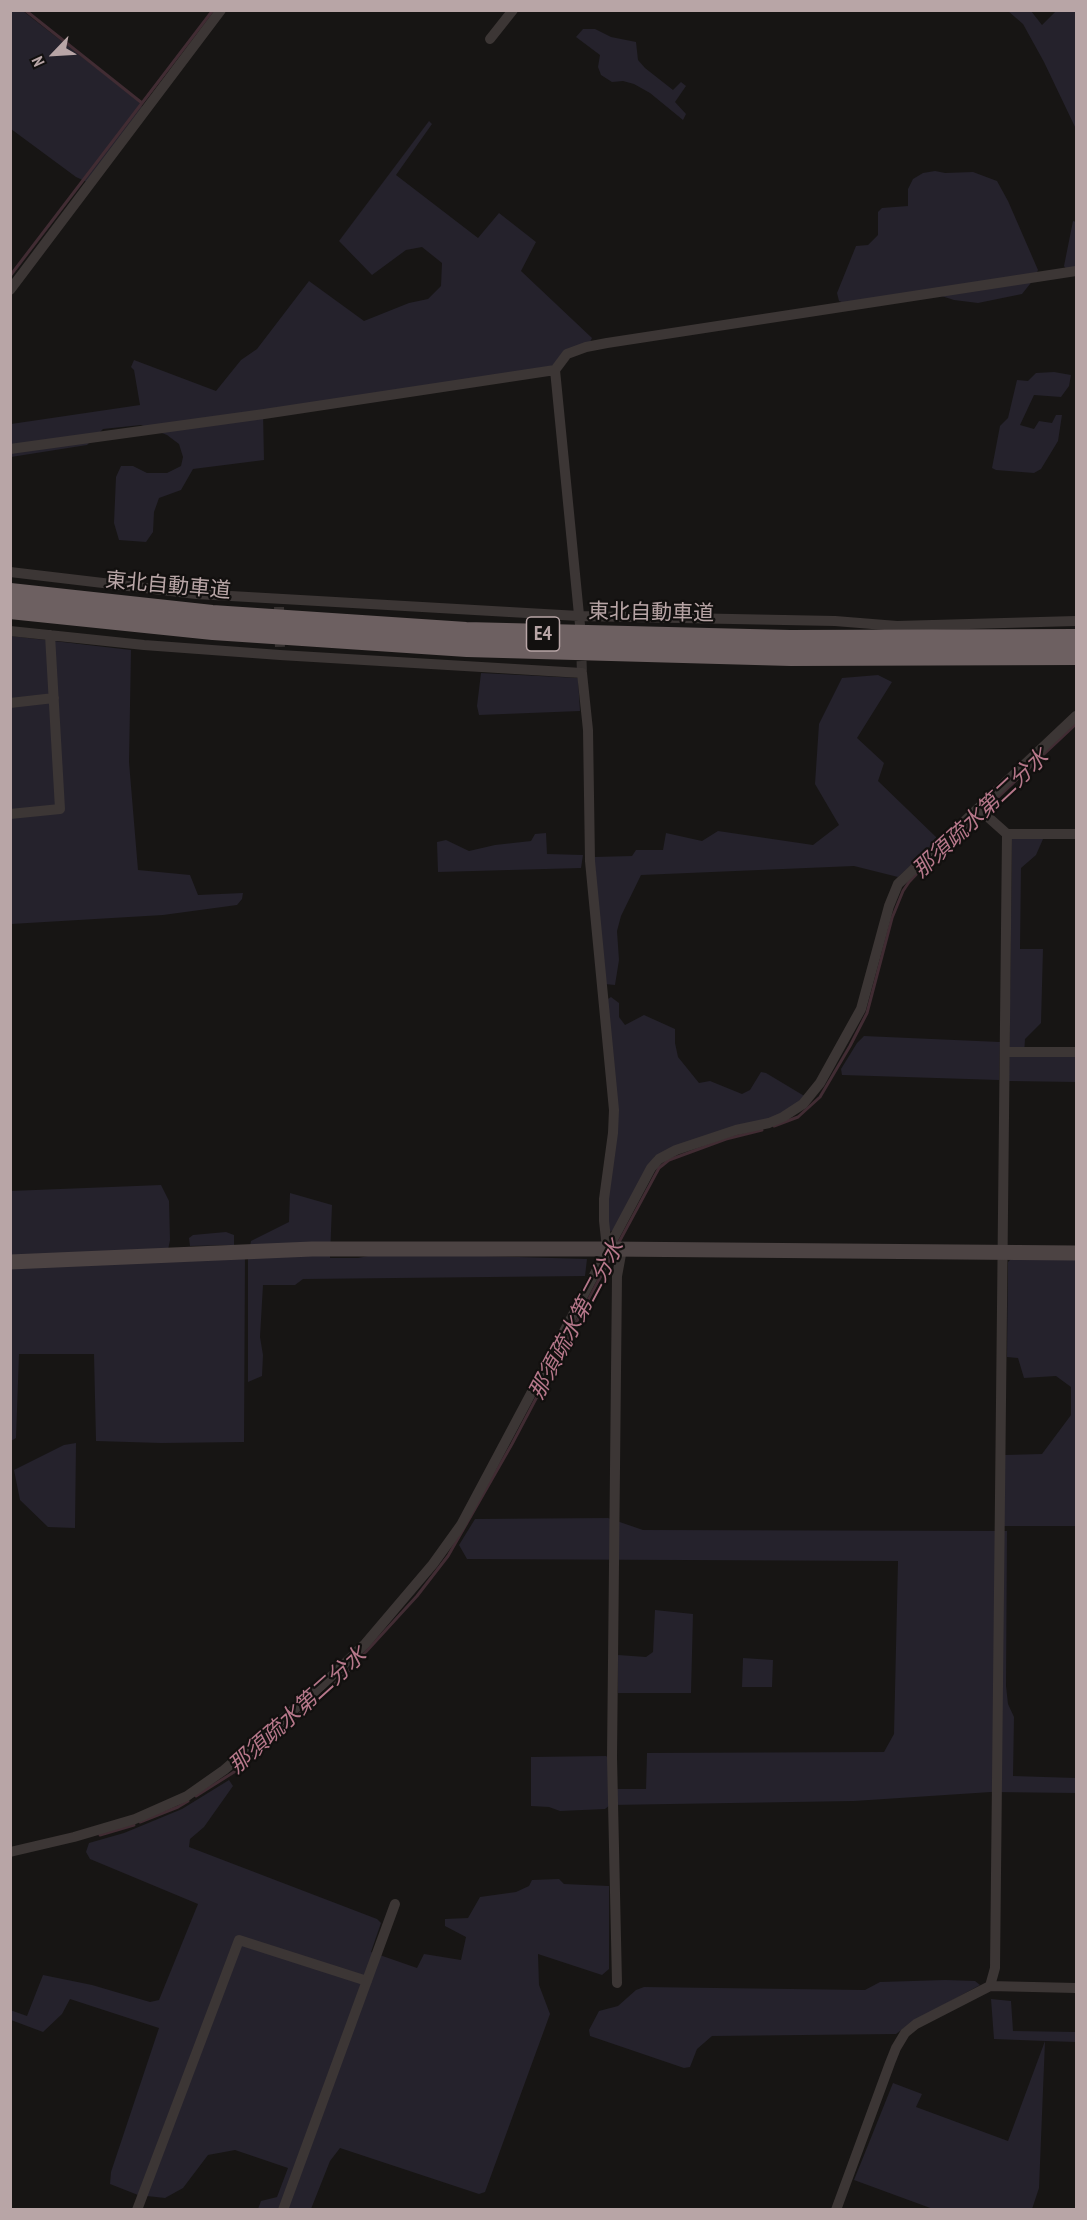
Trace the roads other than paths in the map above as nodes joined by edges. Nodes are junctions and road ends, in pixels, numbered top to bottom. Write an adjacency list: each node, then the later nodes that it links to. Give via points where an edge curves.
1 (221, 10): 5 (street)
2 (513, 10): 3 (street)
3 (490, 39)
4 (1077, 271): 6 (street, via 586,347 567,354)
5 (10, 290)
6 (555, 370): 7 (street); 11 (street)
7 (10, 449)
8 (10, 572): 11 (street, via 279,603)
9 (10, 594): 15 (highway, 東北自動車道 / E4, via 212,615 466,632 790,640)
10 (10, 609): 16 (highway, 東北自動車道 / E4, via 213,630 467,647 791,656)
11 (580, 620): 12 (street, via 835,621 897,626)
12 (1077, 621)
13 (10, 631): 14 (street)
14 (50, 635): 17 (street); 26 (street, via 144,645 582,673 588,730 590,861 614,1110 604,1221)
15 (1077, 639)
16 (1077, 655)
17 (54, 698): 18 (street); 21 (street, via 60,809)
18 (10, 703)
19 (1077, 716): 20 (street)
20 (979, 809): 22 (street); 26 (street, via 898,884 861,1009 811,1095 783,1118 693,1143 659,1159 651,1168)
21 (10, 814)
22 (1007, 834): 23 (street); 24 (street)
23 (1077, 834)
24 (1006, 1052): 25 (street); 27 (street)
25 (1077, 1052)
26 (615, 1249): 27 (street); 29 (street, via 285,1249); 30 (street, via 460,1525 433,1564 347,1663 224,1770 187,1796 135,1819); 33 (street, via 612,1757)
27 (1004, 1253): 28 (street); 34 (street, via 995,1968)
28 (1077, 1253)
29 (10, 1262)
30 (10, 1852)
31 (395, 1904): 32 (street)
32 (367, 1982): 36 (street, via 239,1940); 37 (street)
33 (617, 1983)
34 (990, 1986): 35 (street); 38 (street, via 905,2033 890,2063)
35 (1077, 1988)
36 (137, 2210)
37 (284, 2210)
38 (836, 2210)

